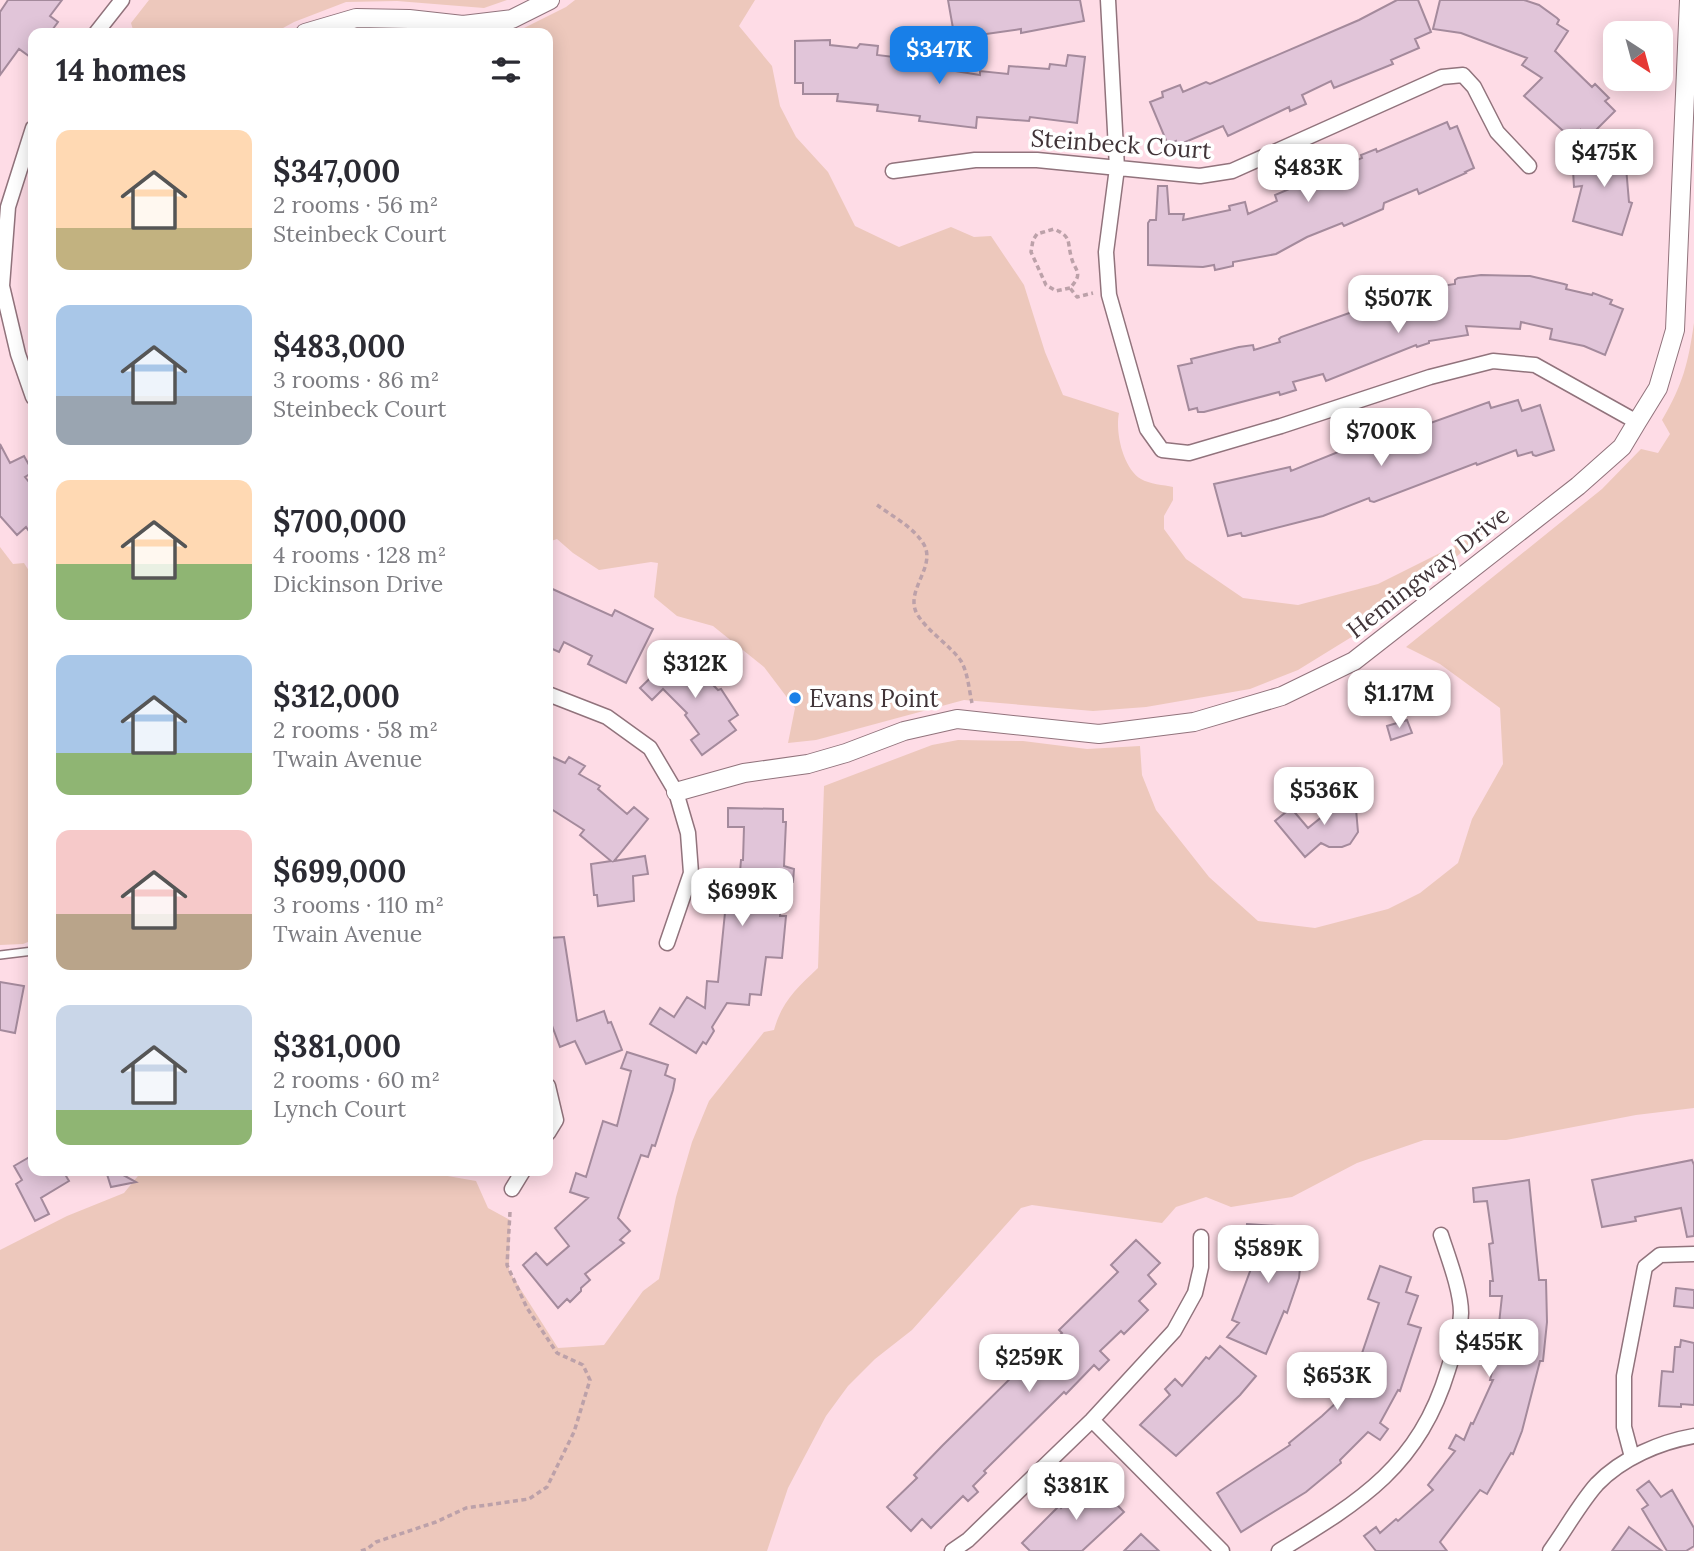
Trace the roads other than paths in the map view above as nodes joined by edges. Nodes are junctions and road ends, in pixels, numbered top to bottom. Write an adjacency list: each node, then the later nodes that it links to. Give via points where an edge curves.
1 (122, 0): 5 (street)
2 (550, 0): 6 (street, via 512,19 463,25 356,18)
3 (1108, 0): 9 (street)
4 (1689, 0): 12 (street, Hemingway Drive, via 1675,330 1658,388)
5 (100, 28)
6 (322, 28)
7 (28, 144): 11 (street, via 8,207 2,286)
8 (1529, 166): 9 (street, Steinbeck Court, via 1497,132 1463,75 1442,77 1232,171 1200,176)
9 (1117, 168): 10 (street, Steinbeck Court, via 975,160); 12 (street, via 1106,252 1109,295 1147,429 1162,450 1189,453 1493,361 1535,365)
10 (893, 171)
11 (28, 383)
12 (1637, 422): 14 (street, Hemingway Drive, via 1622,447 1578,486 1354,661 1282,696 1194,722 1099,734 957,719 904,731 808,764 744,773)
13 (553, 696): 14 (street, via 607,717 650,748)
14 (676, 792): 15 (street, via 688,833 691,873)
15 (667, 943)
16 (28, 952): 17 (lane)
17 (0, 955)
18 (553, 1107): 19 (street)
19 (553, 1125)
20 (520, 1176): 21 (street)
21 (512, 1189)
22 (1441, 1235): 30 (street, via 1461,1311 1457,1343 1439,1399 1415,1443 1384,1480 1343,1513)
23 (1201, 1237): 25 (street, via 1202,1267 1195,1293 1174,1331)
24 (1694, 1254): 27 (street, via 1660,1255 1644,1268 1624,1376 1624,1427)
25 (1092, 1420): 28 (street, via 968,1540); 29 (street)
26 (1694, 1436): 27 (street)
27 (1632, 1457): 31 (street, via 1598,1483)
28 (951, 1551)
29 (1222, 1551)
30 (1279, 1551)
31 (1550, 1551)

